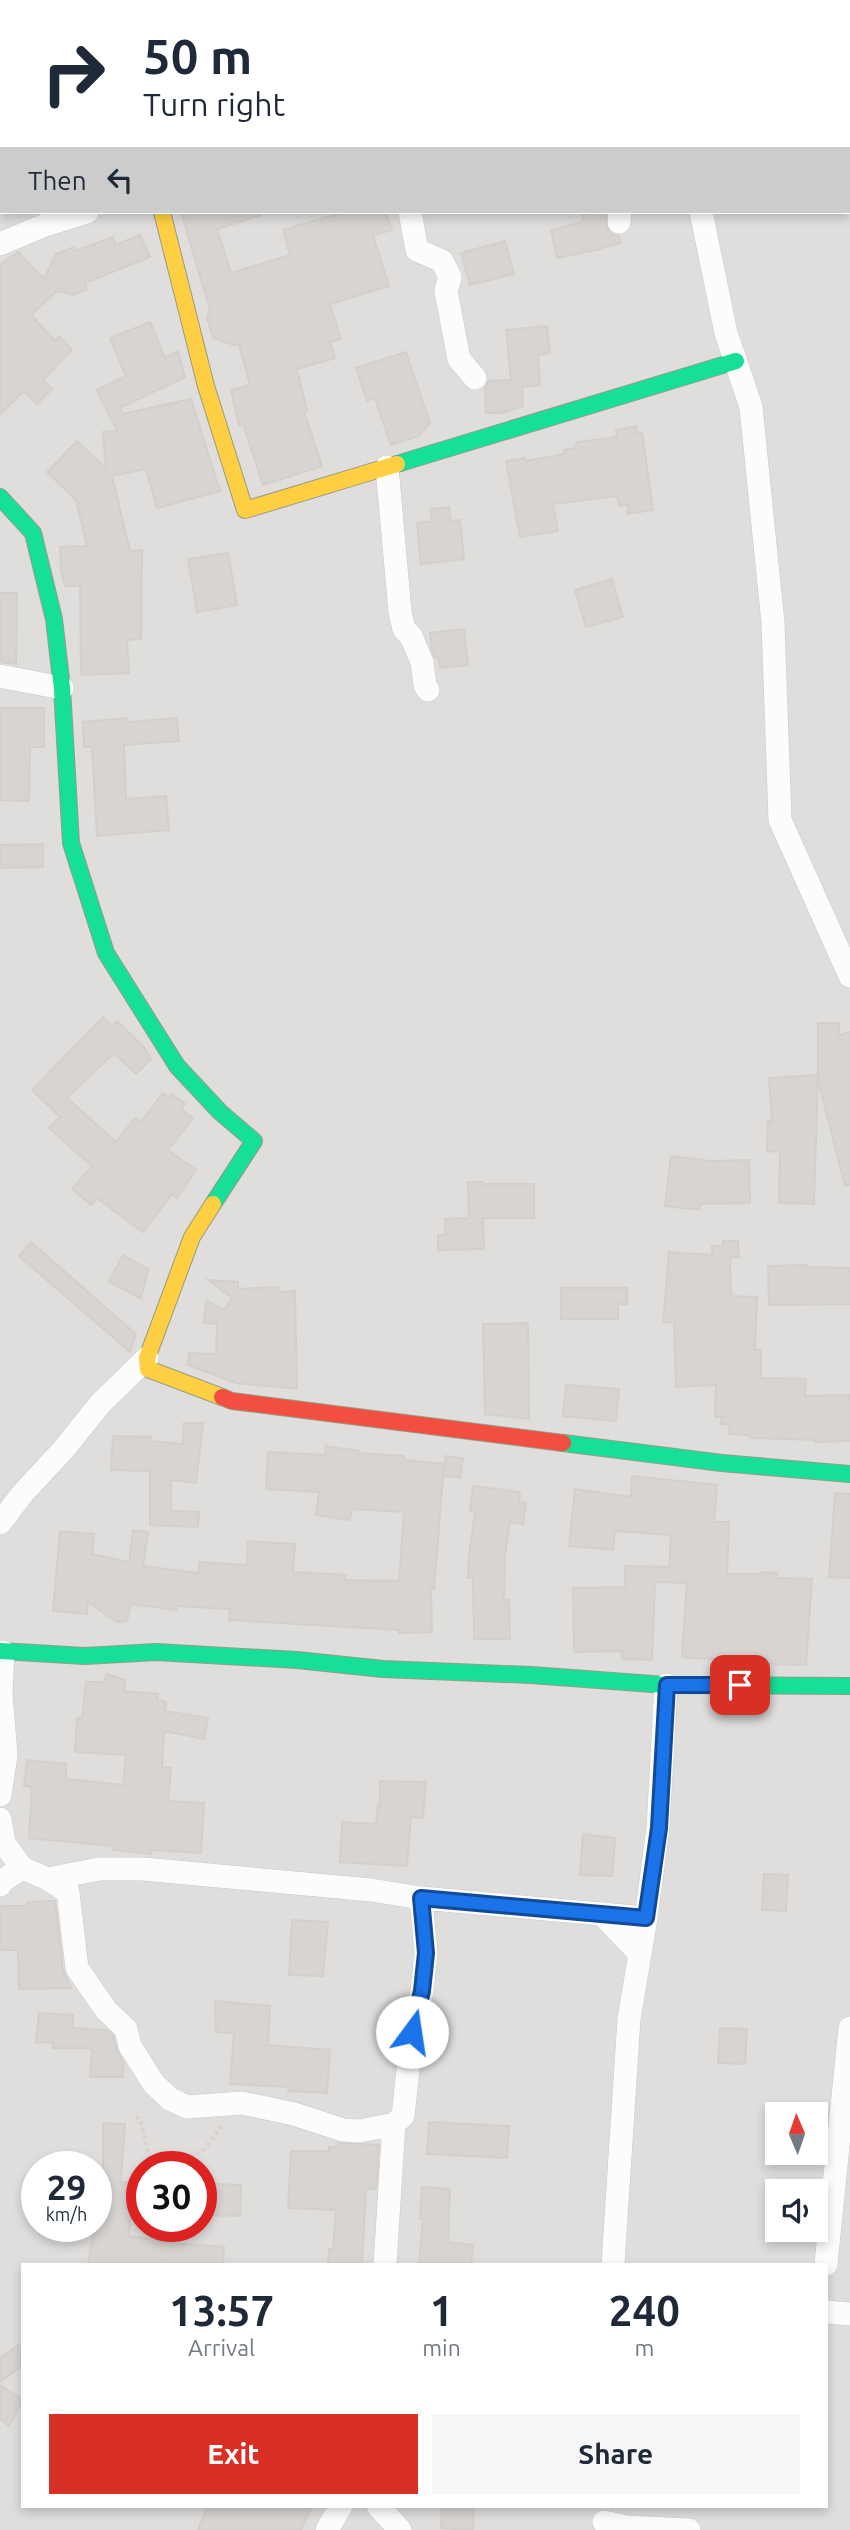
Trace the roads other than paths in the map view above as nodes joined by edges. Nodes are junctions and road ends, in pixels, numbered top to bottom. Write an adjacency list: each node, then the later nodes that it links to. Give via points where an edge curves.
1 (71, 214): 5 (street)
2 (163, 214): 9 (street, via 206,386 245,510)
3 (410, 214): 8 (street, via 417,250 442,261 450,277 446,291 460,359)
4 (701, 214): 7 (street)
5 (38, 218): 6 (street)
6 (0, 244)
7 (736, 361): 9 (street); 14 (street, via 751,407 773,623 780,820)
8 (475, 378)
9 (387, 467): 13 (street, via 400,611 422,662)
10 (0, 497): 12 (street, via 33,533 54,619)
11 (0, 676): 12 (street)
12 (62, 688): 15 (street, via 71,843 106,953 177,1066 254,1141 192,1237)
13 (428, 690)
14 (850, 976)
15 (147, 1358): 16 (street, via 148,1369 232,1401); 17 (street, via 100,1404)
16 (850, 1475)
17 (0, 1522)
18 (2, 1652): 19 (street, via 156,1653); 21 (street, via 6,1755)
19 (667, 1685): 20 (street); 28 (street, via 659,1828)
20 (850, 1686)
21 (0, 1795)
22 (0, 1819): 23 (street, via 4,1843)
23 (22, 1868): 24 (street); 25 (street)
24 (48, 1879): 26 (street, via 99,1870 144,1869); 31 (street, via 68,1892 77,1968 106,2010 126,2029 130,2046 154,2084 170,2099 187,2107 242,2103 343,2130)
25 (0, 1885)
26 (421, 1898): 27 (street); 31 (street, via 426,1953 422,1991 402,2116)
27 (602, 1914): 28 (street); 29 (street)
28 (646, 1918): 29 (street)
29 (640, 1954): 33 (street, via 629,2019)
30 (850, 2028): 34 (street)
31 (394, 2124): 32 (street)
32 (385, 2263)
33 (613, 2263)
34 (826, 2263)
35 (828, 2312): 36 (street)
36 (850, 2314)
37 (340, 2508): 40 (street)
38 (377, 2508): 41 (street)
39 (603, 2519): 42 (street, via 627,2527)
40 (327, 2530)
41 (400, 2530)
42 (689, 2530)

